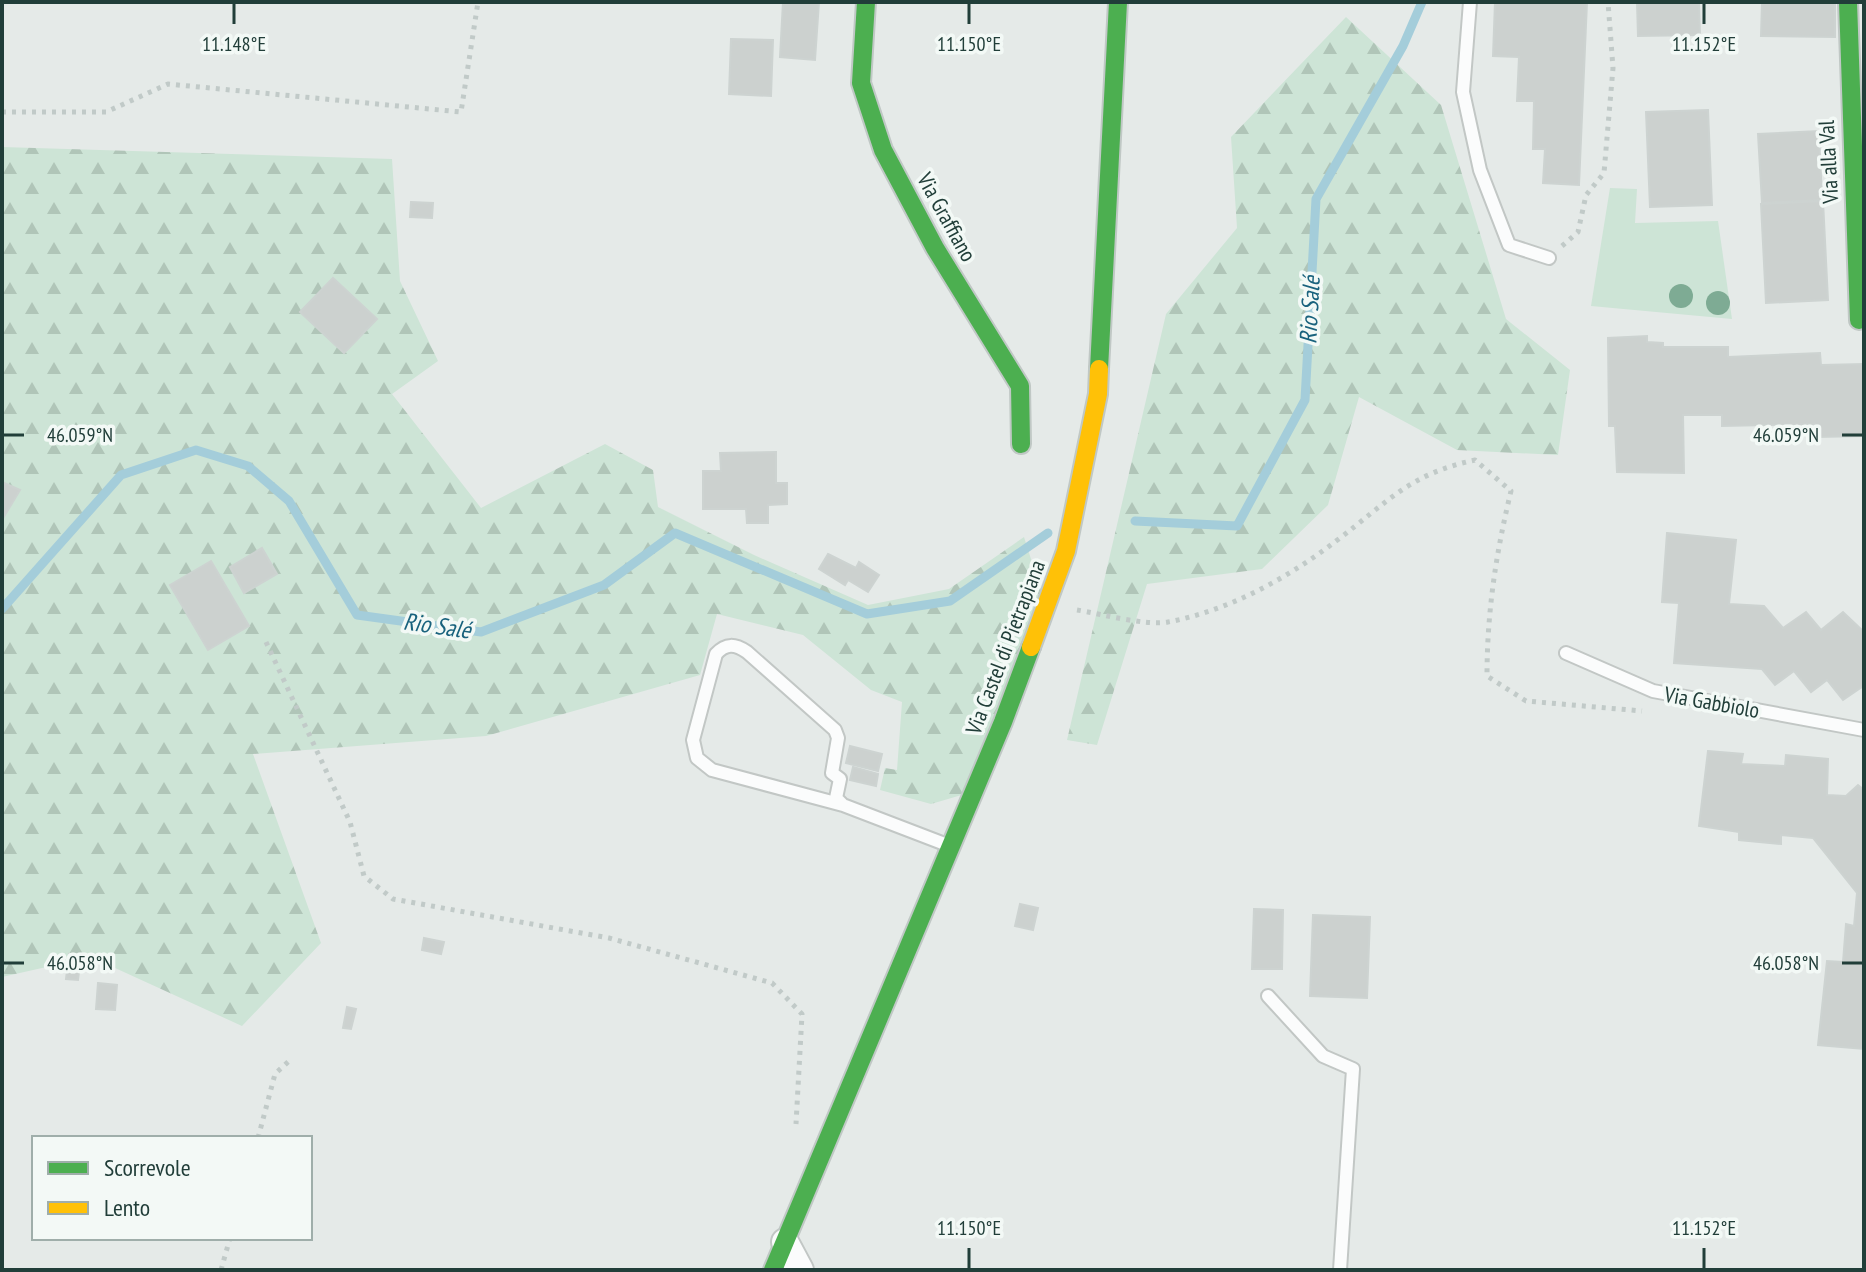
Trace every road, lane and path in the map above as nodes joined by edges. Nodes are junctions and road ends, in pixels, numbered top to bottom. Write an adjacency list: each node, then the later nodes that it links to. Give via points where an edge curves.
1 (478, 2): 7 (path, via 461,112 168,84 106,112)
2 (866, 2): 10 (main road, Via Graffiano, via 861,83 883,150 935,248 1020,386)
3 (1118, 2): 11 (main road, Via Castel di Pietrapiana, via 1098,394 1080,497)
4 (1470, 2): 8 (lane, via 1463,92 1480,170 1509,245)
5 (1608, 2): 8 (path, via 1613,68 1604,173 1586,195 1578,232)
6 (1848, 2): 9 (main road, Via alla Val)
7 (2, 112)
8 (1549, 258)
9 (1859, 320)
10 (1021, 444)
11 (1049, 605): 14 (path, via 1165,623 1235,603 1333,543 1411,482 1438,467 1475,460 1511,491 1487,623 1487,676 1526,701); 17 (main road, Via Castel di Pietrapiana)
12 (266, 642): 21 (path, via 350,822 364,876 393,899 609,938 772,983 802,1014 795,1139)
13 (1566, 653): 15 (lane, Via Gabbiolo, via 1653,691)
14 (1646, 712)
15 (1864, 730)
16 (843, 805): 16 (lane, via 836,798 840,779 832,773 835,730 747,652 723,647 716,654 693,740 697,758 712,770); 17 (lane)
17 (951, 846): 21 (main road, Via Castel di Pietrapiana)
18 (1268, 996): 27 (lane, via 1323,1056 1353,1069)
19 (289, 1061): 20 (path, via 275,1074)
20 (259, 1136)
21 (812, 1178): 23 (main road, Via Castel di Pietrapiana)
22 (229, 1240): 24 (path)
23 (785, 1242): 25 (main road, Via Castel di Pietrapiana); 26 (street)
24 (221, 1270)
25 (773, 1270)
26 (800, 1270)
27 (1340, 1270)

